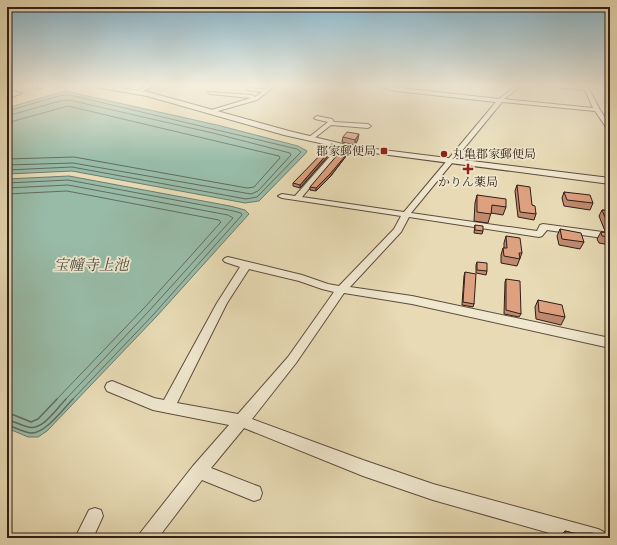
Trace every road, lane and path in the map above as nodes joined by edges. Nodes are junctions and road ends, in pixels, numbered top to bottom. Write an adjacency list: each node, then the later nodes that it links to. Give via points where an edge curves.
1 (491, 110): 10 (street)
2 (597, 110): 7 (street)
3 (211, 111): 8 (street)
4 (317, 118): 5 (street, via 330,120)
5 (332, 123): 6 (street); 8 (street)
6 (368, 126)
7 (610, 129)
8 (310, 139): 9 (street)
9 (342, 146): 10 (street); 13 (street)
10 (450, 160): 11 (street); 14 (street)
11 (610, 181)
12 (282, 196): 13 (street)
13 (297, 198): 14 (street)
14 (406, 214): 15 (street, via 539,234 543,227); 18 (street, via 398,230)
15 (610, 236)
16 (228, 260): 17 (street)
17 (246, 266): 18 (street, via 302,278); 21 (street, via 222,303)
18 (341, 290): 19 (street, via 412,300); 22 (street, via 292,360)
19 (610, 343)
20 (112, 387): 21 (street, via 153,404)
21 (168, 406): 22 (street)
22 (241, 421): 23 (street); 28 (street, via 433,492)
23 (199, 471): 24 (street); 27 (street)
24 (254, 493)
25 (95, 516): 26 (street)
26 (84, 538)
27 (147, 538)
28 (598, 538)

